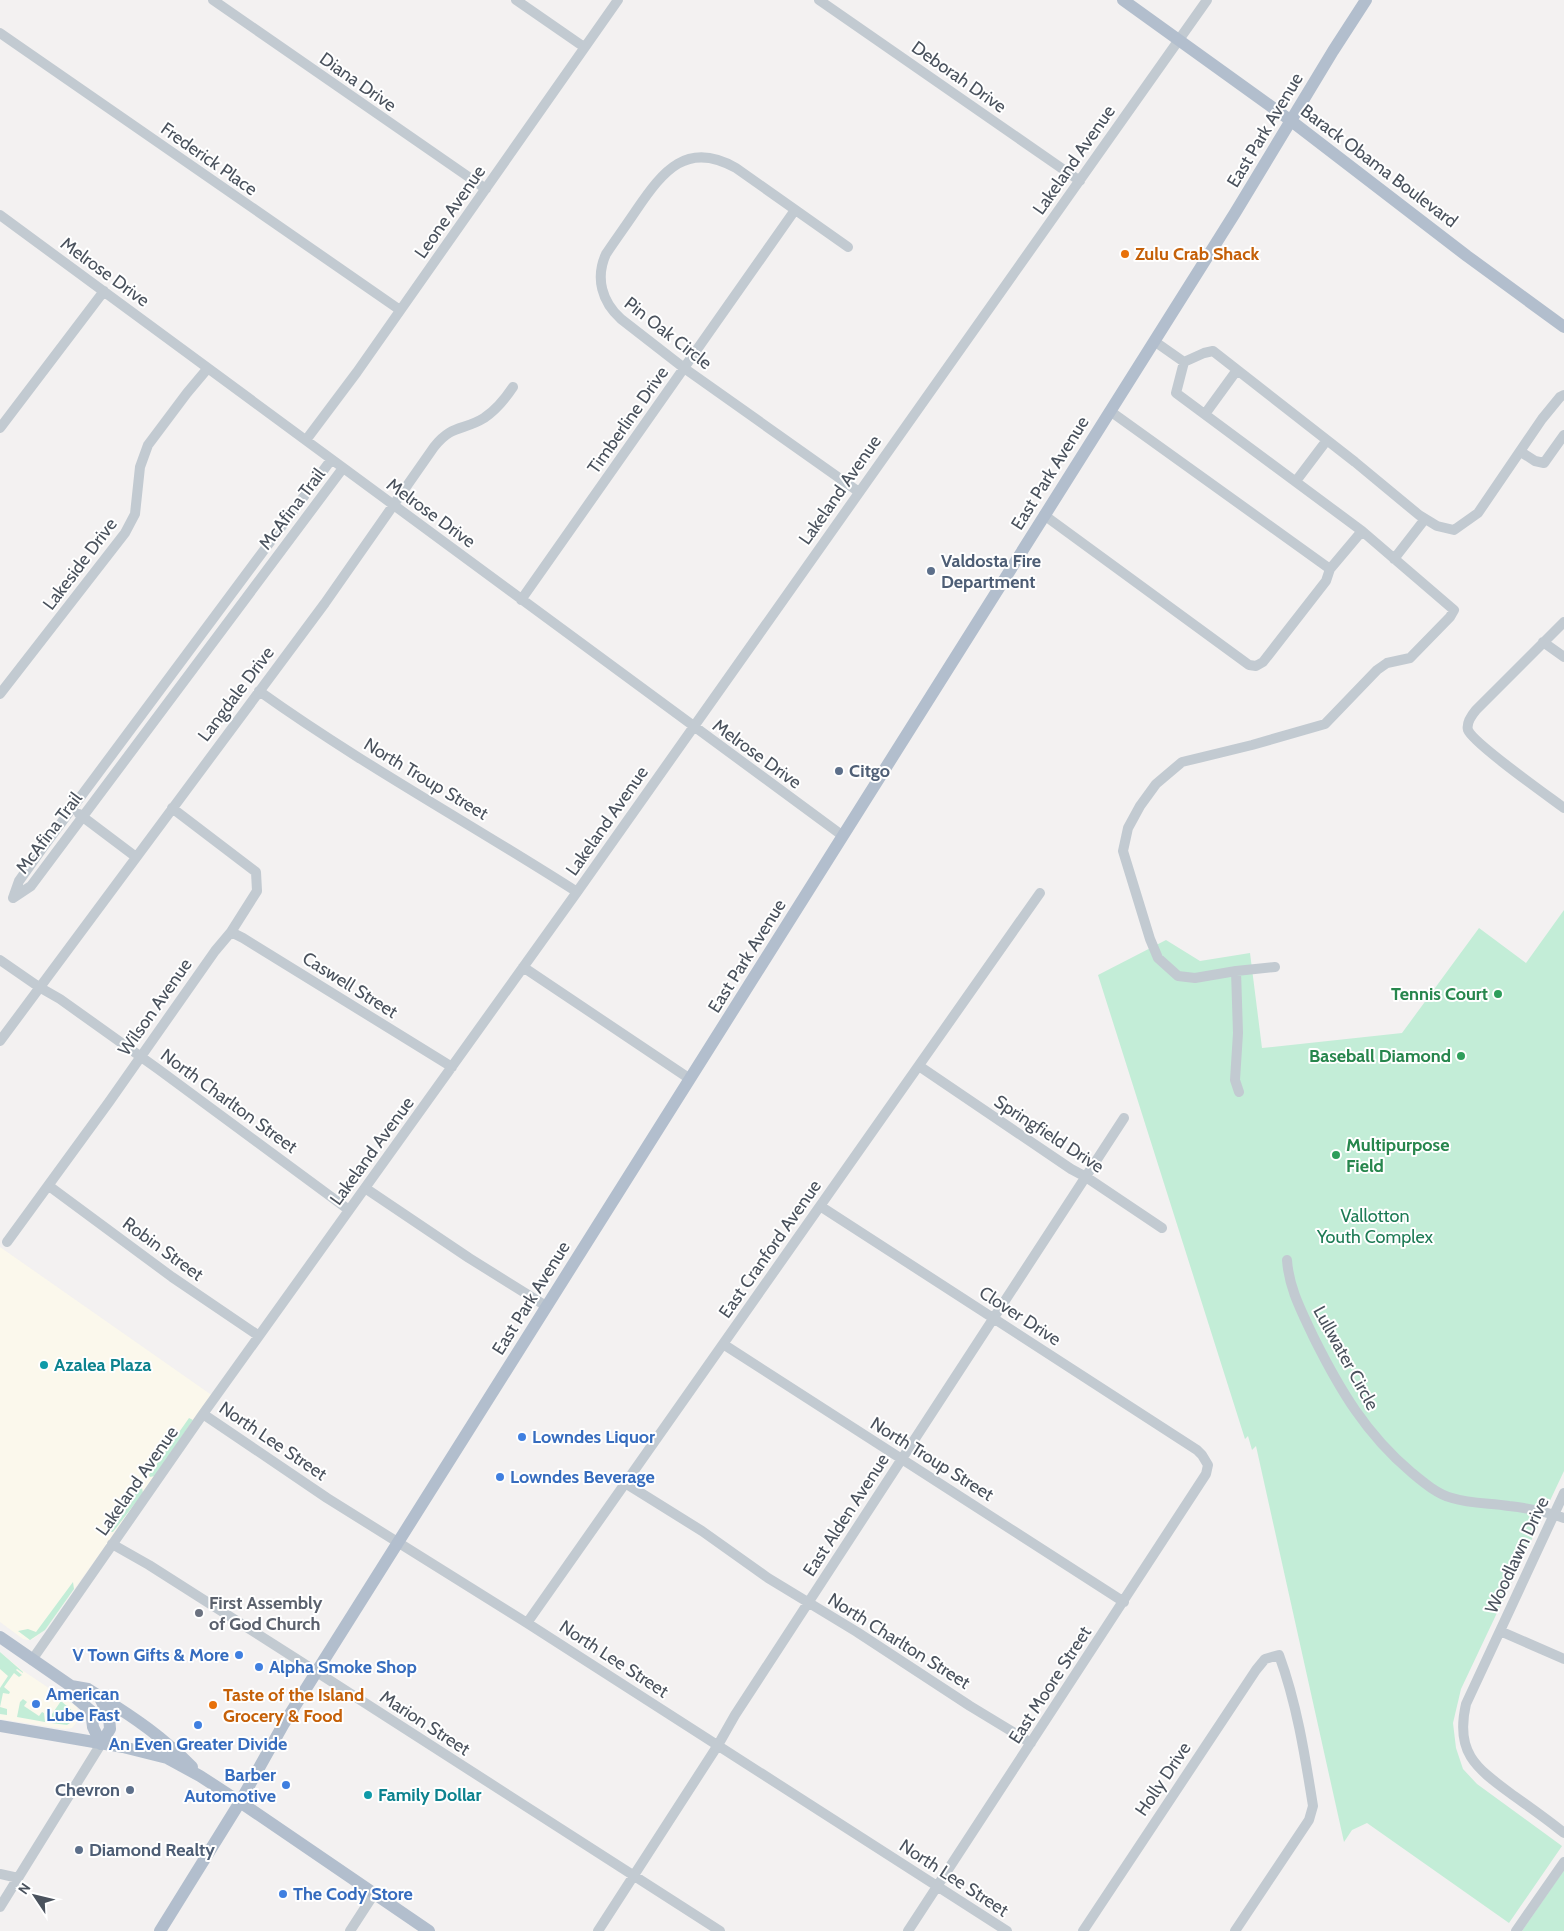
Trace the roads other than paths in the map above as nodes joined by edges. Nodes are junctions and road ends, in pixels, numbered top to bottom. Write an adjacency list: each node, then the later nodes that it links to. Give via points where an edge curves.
1 (213, 0): 13 (street, Diana Drive)
2 (516, 0): 10 (street)
3 (618, 0): 10 (street, Leone Avenue)
4 (819, 0): 12 (street, Deborah Drive)
5 (1123, 0): 9 (main road, Barack Obama Boulevard)
6 (1207, 0): 9 (street, Lakeland Avenue)
7 (1366, 0): 11 (main road, East Park Avenue)
8 (0, 33): 18 (street, Frederick Place)
9 (1179, 40): 11 (main road, Barack Obama Boulevard); 12 (street, Lakeland Avenue)
10 (584, 48): 13 (street, Leone Avenue)
11 (1290, 120): 19 (main road, Barack Obama Boulevard); 20 (main road, East Park Avenue)
12 (1080, 181): 37 (street, Lakeland Avenue)
13 (486, 189): 18 (street, Leone Avenue)
14 (795, 210): 16 (street, Pin Oak Circle); 23 (street, Timberline Drive); 23 (street, Pin Oak Circle, via 717,158 690,158 672,167 654,185 606,254 601,272 602,289 614,312)
15 (0, 215): 17 (street, Melrose Drive)
16 (848, 247)
17 (104, 291): 22 (street, Melrose Drive); 29 (street)
18 (400, 310): 31 (street, Leone Avenue)
19 (1564, 327)
20 (1154, 341): 21 (street); 27 (main road, East Park Avenue)
21 (1184, 362): 24 (street, via 1214,351); 28 (street, via 1176,393)
22 (208, 368): 31 (street, Melrose Drive); 58 (street, Lakeside Drive, via 148,445 140,467 135,514 125,533)
23 (684, 368): 37 (street, Pin Oak Circle); 48 (street, Timberline Drive)
24 (1237, 370): 28 (street); 32 (street)
25 (513, 387): 38 (street, Langdale Drive, via 482,419 452,431 440,440)
26 (1564, 395): 33 (street, via 1542,420)
27 (1110, 411): 40 (main road, East Park Avenue); 47 (street)
28 (1205, 414): 36 (street)
29 (0, 428)
30 (1564, 436): 33 (street, via 1544,463 1535,462)
31 (306, 440): 34 (street, Melrose Drive)
32 (1327, 440): 36 (street); 41 (street)
33 (1521, 452): 41 (street, via 1478,513 1454,530)
34 (331, 460): 35 (street, Melrose Drive); 39 (street, McAfina Trail)
35 (343, 468): 38 (street, Melrose Drive); 42 (street, McAfina Trail)
36 (1296, 481): 43 (street)
37 (859, 492): 60 (street, Lakeland Avenue)
38 (393, 504): 48 (street, Melrose Drive); 57 (street, Langdale Drive)
39 (292, 514): 42 (street); 44 (street, McAfina Trail)
40 (1044, 515): 47 (street, via 1248,666 1263,662 1326,581); 67 (main road, East Park Avenue)
41 (1425, 519): 45 (street)
42 (302, 522): 46 (street, McAfina Trail)
43 (1362, 531): 45 (street); 47 (street)
44 (259, 558): 46 (street); 49 (street, McAfina Trail)
45 (1394, 559): 77 (street, via 1454,610 1410,658 1388,663 1377,670 1325,724 1182,762 1156,784 1128,828 1123,851 1158,958 1178,976 1195,978)
46 (270, 566): 50 (street, McAfina Trail)
47 (1330, 569)
48 (522, 600): 60 (street, Melrose Drive)
49 (227, 601): 50 (street); 53 (street, McAfina Trail)
50 (238, 609): 54 (street, McAfina Trail)
51 (1564, 622): 52 (street)
52 (1543, 642): 55 (street); 64 (street, via 1476,710 1467,726 1469,733 1490,752)
53 (194, 645): 54 (street); 56 (street, McAfina Trail)
54 (204, 653): 59 (street, McAfina Trail)
55 (1564, 657)
56 (161, 689): 59 (street); 61 (street, McAfina Trail)
57 (259, 691): 63 (street, Langdale Drive); 71 (street, North Troup Street, via 386,775)
58 (0, 694)
59 (172, 696): 62 (street, McAfina Trail)
60 (693, 727): 67 (street, Melrose Drive); 71 (street, Lakeland Avenue)
61 (97, 775): 62 (street); 65 (street, McAfina Trail)
62 (108, 783): 66 (street, McAfina Trail)
63 (172, 808): 69 (street, Langdale Drive); 73 (street, Wilson Avenue, via 256,872 257,891)
64 (1564, 808)
65 (72, 809): 66 (street); 68 (street, McAfina Trail)
66 (83, 816): 69 (street); 70 (street, McAfina Trail)
67 (843, 836): 83 (main road, East Park Avenue)
68 (42, 850): 70 (street); 70 (street, McAfina Trail, via 19,881 13,898 31,886)
69 (136, 857): 78 (street, Langdale Drive)
70 (52, 858)
71 (577, 892): 75 (street, Lakeland Avenue)
72 (1040, 893): 81 (street, East Cranford Avenue)
73 (231, 932): 80 (street, Wilson Avenue, via 214,951); 82 (street, Caswell Street)
74 (0, 960): 78 (street, North Charlton Street)
75 (523, 967): 82 (street, Lakeland Avenue); 83 (street)
76 (1275, 967): 77 (street)
77 (1236, 971): 84 (street, via 1238,1034 1235,1080)
78 (39, 987): 79 (street, Langdale Drive); 80 (street, North Charlton Street)
79 (0, 1040)
80 (141, 1057): 87 (street, Wilson Avenue); 90 (street, North Charlton Street)
81 (919, 1066): 86 (street, Springfield Drive); 89 (street, East Cranford Avenue)
82 (452, 1067): 88 (street, Lakeland Avenue)
83 (690, 1079): 94 (main road, East Park Avenue)
84 (1238, 1092)
85 (1124, 1118): 86 (street, East Alden Avenue)
86 (1086, 1177): 91 (street, Springfield Drive); 95 (street, East Alden Avenue)
87 (50, 1186): 92 (street, Wilson Avenue); 96 (street, Robin Street, via 172,1277)
88 (365, 1188): 90 (street, Lakeland Avenue); 94 (street)
89 (820, 1206): 95 (street, Clover Drive); 97 (street, East Cranford Avenue)
90 (349, 1210): 96 (street, Lakeland Avenue)
91 (1162, 1228)
92 (7, 1242)
93 (1287, 1260): 103 (street, Lullwater Circle, via 1292,1292 1330,1369 1357,1414 1406,1468 1426,1485 1452,1498)
94 (546, 1306): 104 (main road, East Park Avenue)
95 (994, 1319): 99 (street, Clover Drive); 100 (street, East Alden Avenue)
96 (259, 1336): 98 (street, Lakeland Avenue)
97 (723, 1344): 100 (street, North Troup Street); 101 (street, East Cranford Avenue)
98 (204, 1414): 104 (street, North Lee Street, via 327,1498); 105 (street, Lakeland Avenue)
99 (1202, 1455): 106 (street, East Moore Street, via 1208,1465 1206,1474)
100 (902, 1459): 106 (street, North Troup Street); 107 (street, East Alden Avenue)
101 (625, 1483): 107 (street, North Charlton Street); 108 (street, East Cranford Avenue)
102 (1564, 1493): 103 (street, Woodlawn Drive)
103 (1559, 1516): 109 (street, Woodlawn Drive)
104 (399, 1541): 108 (street, North Lee Street); 113 (main road, East Park Avenue)
105 (112, 1544): 112 (street, Lakeland Avenue); 113 (street, Marion Street)
106 (1124, 1602): 117 (street, East Moore Street)
107 (809, 1604): 117 (street, North Charlton Street); 119 (street, East Alden Avenue)
108 (527, 1622): 119 (street, North Lee Street)
109 (1500, 1630): 111 (street); 122 (street, via 1466,1704 1463,1724 1466,1746 1478,1768)
110 (0, 1637): 112 (main road)
111 (1564, 1659)
112 (32, 1660): 114 (main road)
113 (316, 1672): 121 (main road, East Park Avenue, via 269,1747); 125 (street, Marion Street)
114 (71, 1686): 115 (main road, via 88,1689); 118 (main road, via 77,1699 91,1710)
115 (99, 1696): 118 (main road, via 109,1716 110,1729); 120 (main road, via 170,1745)
116 (0, 1726): 118 (main road)
117 (1031, 1743): 127 (street, East Moore Street)
118 (100, 1744): 120 (main road, via 167,1758); 126 (street)
119 (718, 1745): 125 (street, East Alden Avenue); 127 (street, North Lee Street)
120 (200, 1776): 121 (main road)
121 (240, 1802): 128 (main road); 130 (main road, East Park Avenue)
122 (1564, 1833)
123 (1564, 1862): 139 (street)
124 (0, 1874): 126 (street)
125 (634, 1876): 133 (street, East Alden Avenue); 134 (street, Marion Street)
126 (18, 1878): 129 (street)
127 (937, 1886): 135 (street, East Moore Street); 136 (street, North Lee Street)
128 (374, 1894): 131 (street); 132 (main road)
129 (0, 1907)
130 (160, 1931)
131 (350, 1931)
132 (429, 1931)
133 (598, 1931)
134 (720, 1931)
135 (908, 1931)
136 (1007, 1931)
137 (1083, 1931): 138 (street, Holly Drive, via 1256,1670 1265,1659 1279,1655 1296,1714 1313,1806 1309,1820)
138 (1235, 1931)
139 (1516, 1931)

